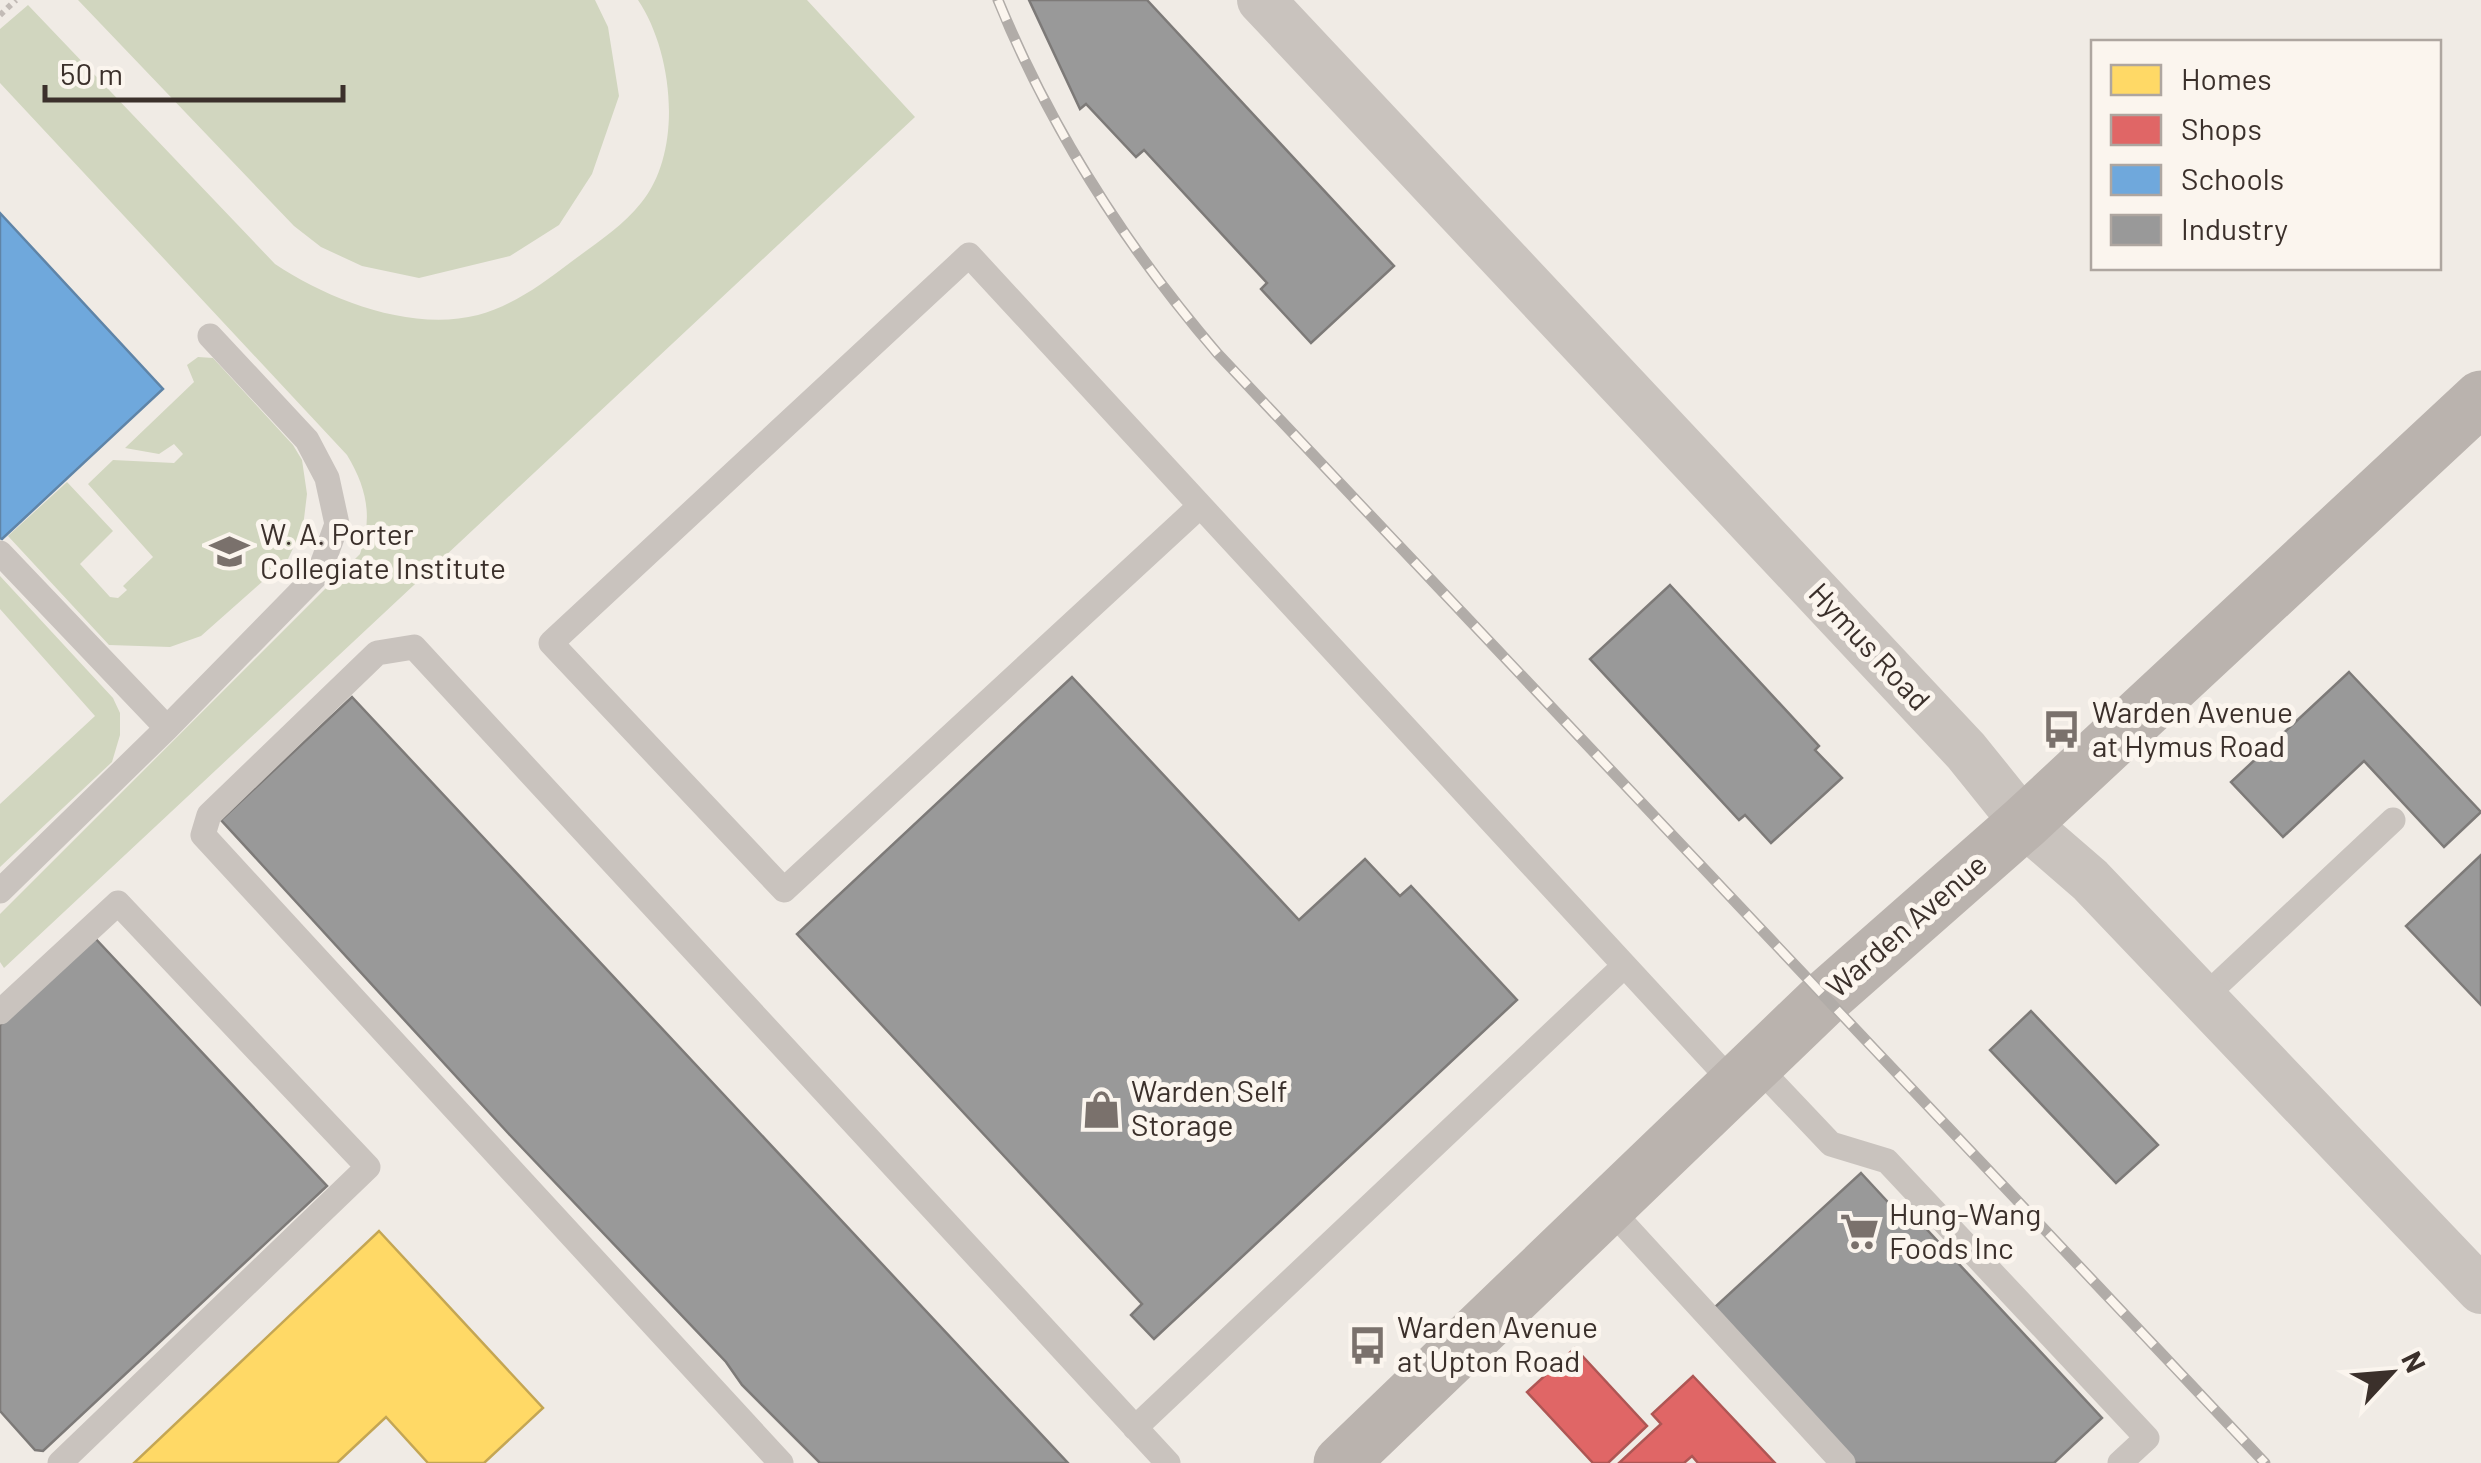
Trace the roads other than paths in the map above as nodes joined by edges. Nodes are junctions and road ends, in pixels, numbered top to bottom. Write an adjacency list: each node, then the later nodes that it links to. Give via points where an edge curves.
1 (1261, 0): 8 (street, Hymus Road, via 1966,750)
2 (210, 336): 6 (lane, via 307,440 327,478 337,524 319,573)
3 (2481, 398): 8 (main road, Warden Avenue)
4 (1200, 506): 4 (lane, via 969,255 550,642 784,890); 10 (lane)
5 (0, 552): 6 (lane)
6 (167, 728): 9 (lane)
7 (2393, 820): 11 (lane)
8 (2024, 823): 11 (street, Hymus Road, via 2090,880); 13 (main road, Warden Avenue)
9 (0, 892)
10 (1624, 966): 13 (lane); 16 (lane)
11 (2200, 1000): 15 (street, Hymus Road)
12 (0, 1012): 18 (lane, via 118,903 368,1167)
13 (1746, 1075): 14 (main road, Warden Avenue); 22 (lane, via 1831,1144 1887,1161 2147,1438)
14 (1608, 1206): 17 (main road, Warden Avenue); 21 (lane)
15 (2481, 1290)
16 (1136, 1428): 19 (lane, via 414,647 378,653 209,815 203,834); 20 (lane)
17 (1354, 1459)
18 (60, 1463)
19 (781, 1463)
20 (1168, 1463)
21 (1843, 1463)
22 (2120, 1463)

